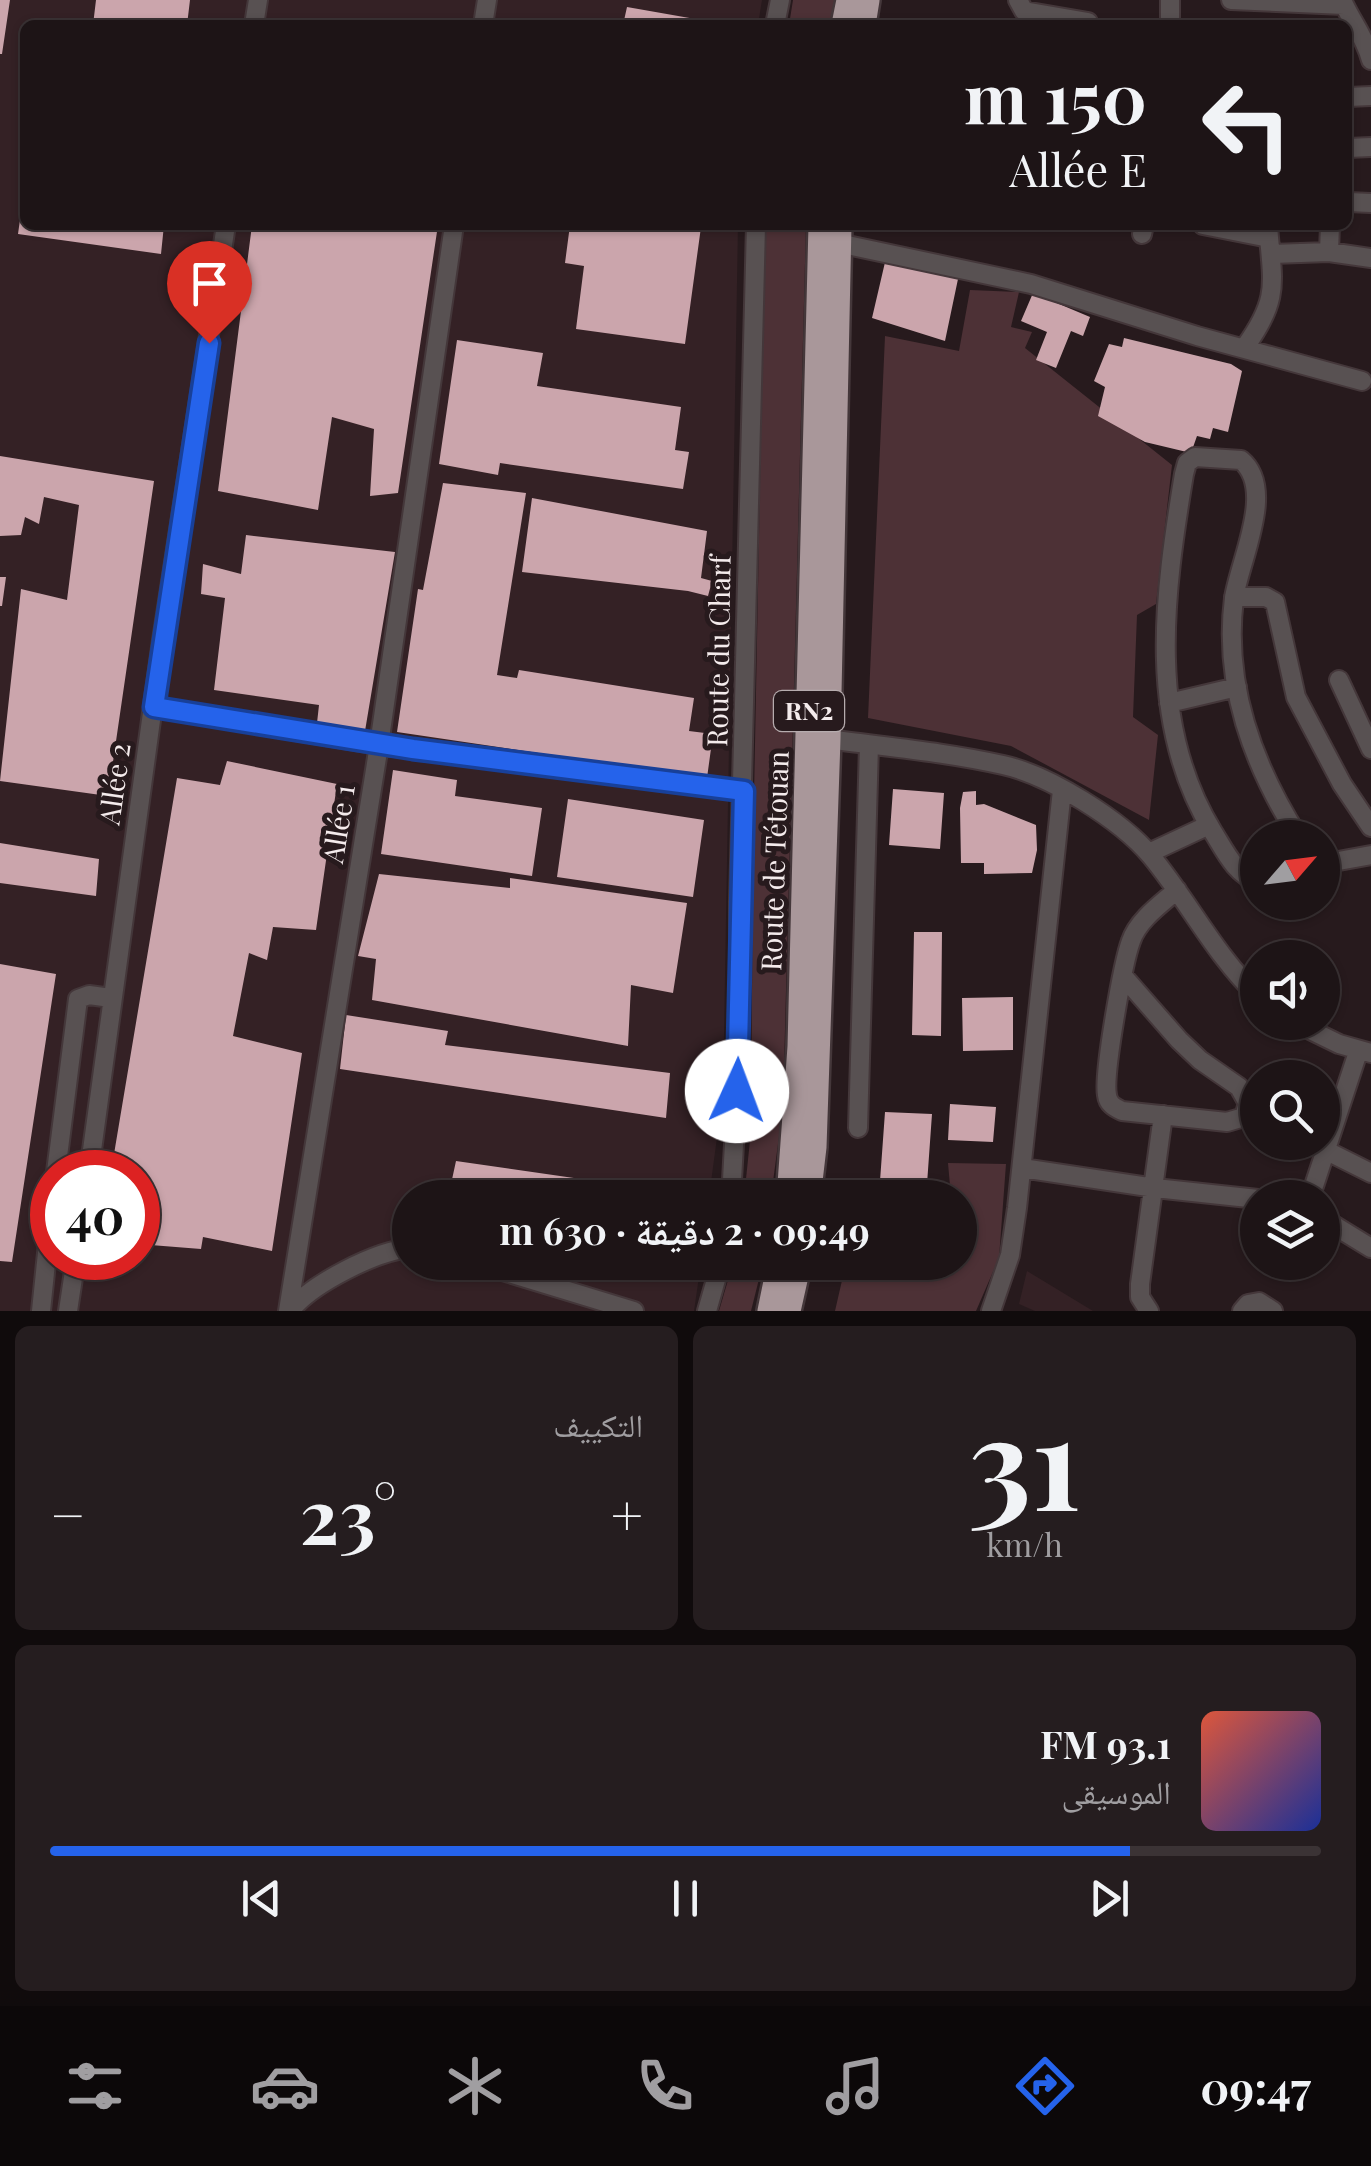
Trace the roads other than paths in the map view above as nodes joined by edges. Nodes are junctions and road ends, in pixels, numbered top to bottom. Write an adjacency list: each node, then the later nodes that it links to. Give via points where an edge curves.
1 (1018, 0): 4 (street, via 1024,12)
2 (1231, 0): 3 (street)
3 (1343, 2)
4 (1070, 20)
5 (1355, 37): 6 (street)
6 (1371, 60)
7 (225, 230): 22 (street, Allée 2)
8 (453, 230): 24 (street, Allée 1)
9 (756, 230): 28 (street, Route du Charf)
10 (1227, 230): 13 (street)
11 (1330, 230): 14 (street)
12 (833, 231): 16 (street); 23 (highway, Route de Tétouan / RN2); 51 (highway, Route de Tétouan / RN2)
13 (1269, 239): 14 (street); 16 (street, via 1273,291)
14 (1328, 252): 15 (street)
15 (1371, 258)
16 (1245, 347): 17 (street)
17 (1362, 381)
18 (1234, 598): 20 (street); 21 (street, via 1257,482 1241,460 1194,458 1184,474 1166,602); 31 (street, via 1266,597 1277,605 1296,696)
19 (1339, 680): 26 (street)
20 (1236, 687): 21 (street); 29 (street, via 1258,764)
21 (1170, 703): 30 (street, via 1174,736)
22 (154, 707): 24 (street); 39 (street, Allée 2)
23 (828, 740): 25 (street); 52 (highway, Route de Tétouan / RN2)
24 (380, 744): 28 (street); 66 (street, Allée 1)
25 (869, 745): 27 (street, via 1004,765); 44 (street)
26 (1371, 749)
27 (1062, 790): 32 (street); 48 (street)
28 (744, 791): 50 (street, Route du Charf)
29 (1289, 820)
30 (1209, 825): 32 (street); 35 (street)
31 (1371, 827)
32 (1148, 853): 36 (street)
33 (1371, 856): 34 (street)
34 (1340, 861)
35 (1240, 872)
36 (1177, 890): 37 (street, via 1141,923); 38 (street)
37 (1123, 976): 43 (street, via 1107,1095 1122,1111); 43 (street, via 1248,1103 1236,1121)
38 (1240, 977)
39 (111, 998): 45 (street, via 78,999); 46 (street, Allée 2)
40 (1337, 1040): 41 (street)
41 (1365, 1052): 42 (street)
42 (1340, 1113)
43 (1163, 1115): 53 (street)
44 (858, 1128)
45 (59, 1150)
46 (92, 1150)
47 (1340, 1158): 49 (street)
48 (1022, 1168): 53 (street); 71 (street, via 1010,1255)
49 (1371, 1173)
50 (732, 1180)
51 (790, 1180)
52 (810, 1180)
53 (1155, 1188): 54 (street); 72 (street, via 1140,1284)
54 (1240, 1197)
55 (1340, 1229): 56 (street)
56 (1371, 1248)
57 (392, 1252): 66 (street, via 320,1285)
58 (44, 1280): 64 (street)
59 (73, 1280): 65 (street)
60 (533, 1280): 67 (street)
61 (716, 1280): 68 (street)
62 (776, 1280): 69 (highway)
63 (795, 1280): 70 (highway)
64 (40, 1311)
65 (68, 1311)
66 (289, 1311)
67 (634, 1311)
68 (708, 1311)
69 (770, 1311)
70 (788, 1311)
71 (990, 1311)
72 (1150, 1311)
73 (1242, 1311): 74 (street, via 1259,1302)
74 (1273, 1311)

